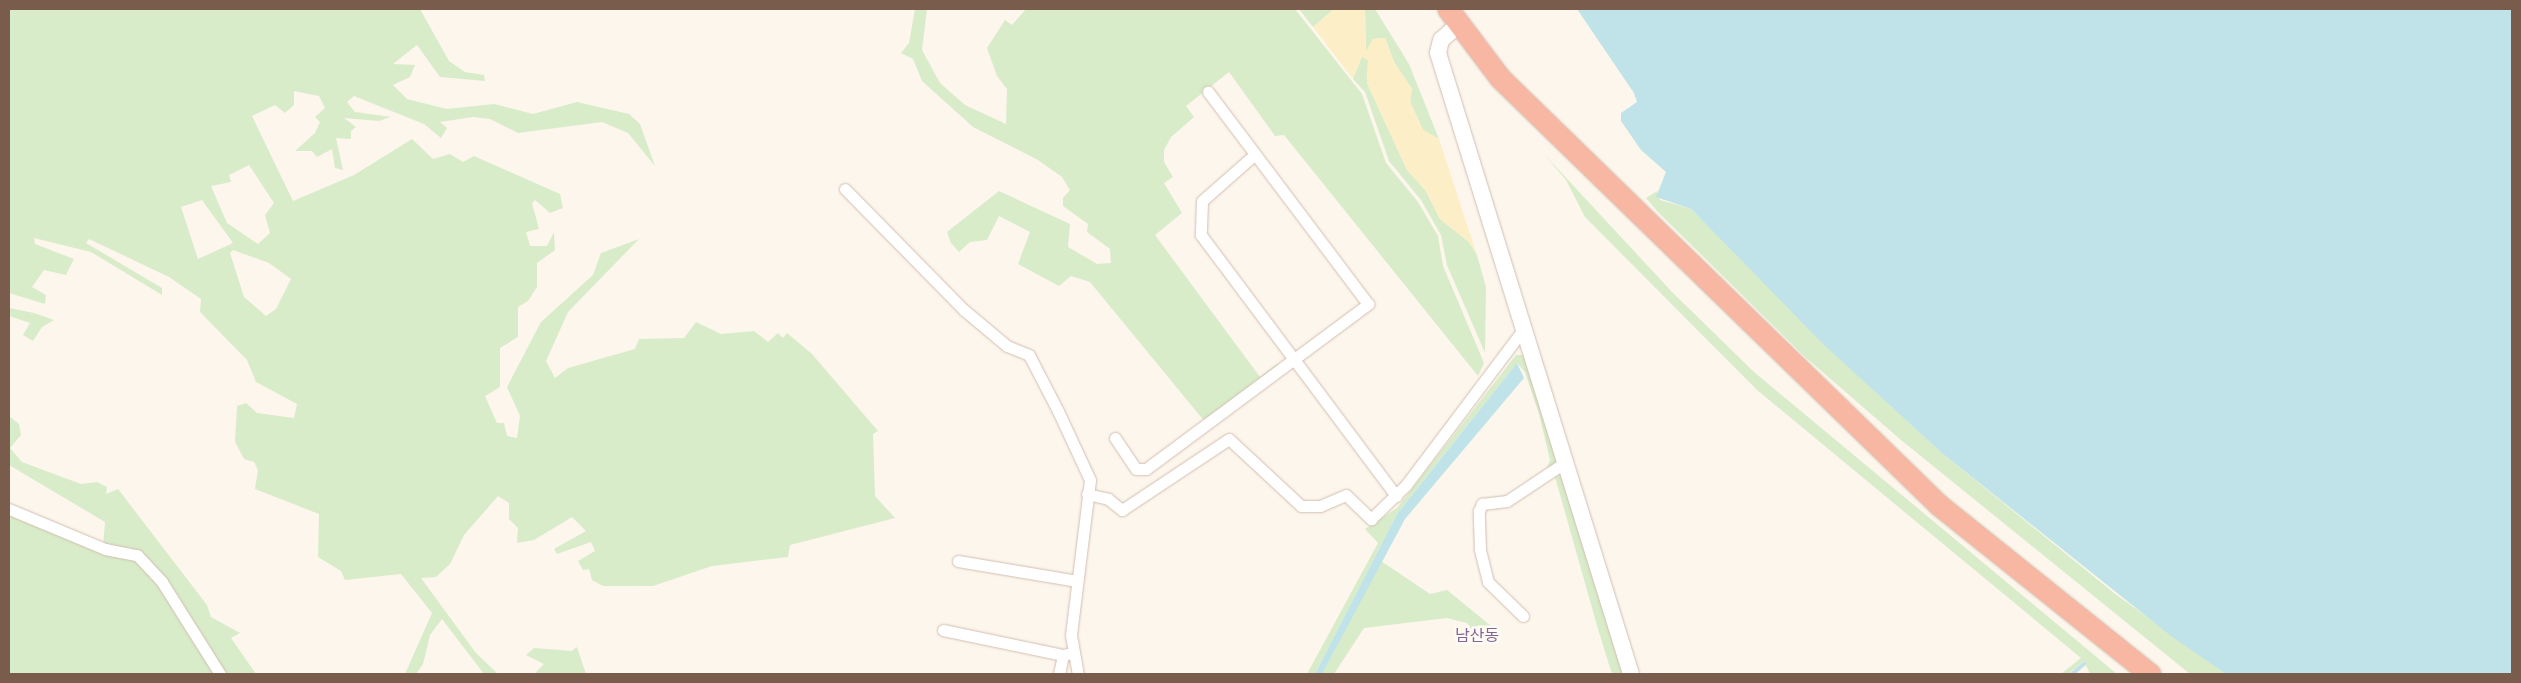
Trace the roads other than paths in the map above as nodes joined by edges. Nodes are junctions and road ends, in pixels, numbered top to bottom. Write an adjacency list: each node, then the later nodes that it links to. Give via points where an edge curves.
1 (1454, 16): 5 (main road, via 1438,53); 21 (highway, via 1500,78 1939,505)
2 (1208, 92): 3 (street)
3 (1254, 155): 6 (street, via 1202,201 1198,225); 6 (street, via 1368,304)
4 (845, 189): 9 (street, via 964,310 1036,364 1090,480)
5 (1523, 330): 8 (main road); 10 (street)
6 (1296, 360): 7 (street, via 1146,469 1136,470); 10 (street)
7 (1115, 438)
8 (1567, 461): 14 (street, via 1507,501 1482,504 1479,511 1480,549 1488,582); 20 (main road)
9 (1087, 494): 10 (street, via 1108,499 1122,510 1230,440 1291,499 1308,509 1346,496 1371,519); 13 (street)
10 (1396, 496)
11 (9, 509): 17 (street, via 105,549 137,556 162,582)
12 (958, 561): 13 (street)
13 (1077, 581): 16 (street)
14 (1523, 616)
15 (943, 630): 16 (street)
16 (1068, 654): 18 (street); 19 (street)
17 (220, 674)
18 (1059, 674)
19 (1078, 674)
20 (1631, 674)
21 (2150, 674)

